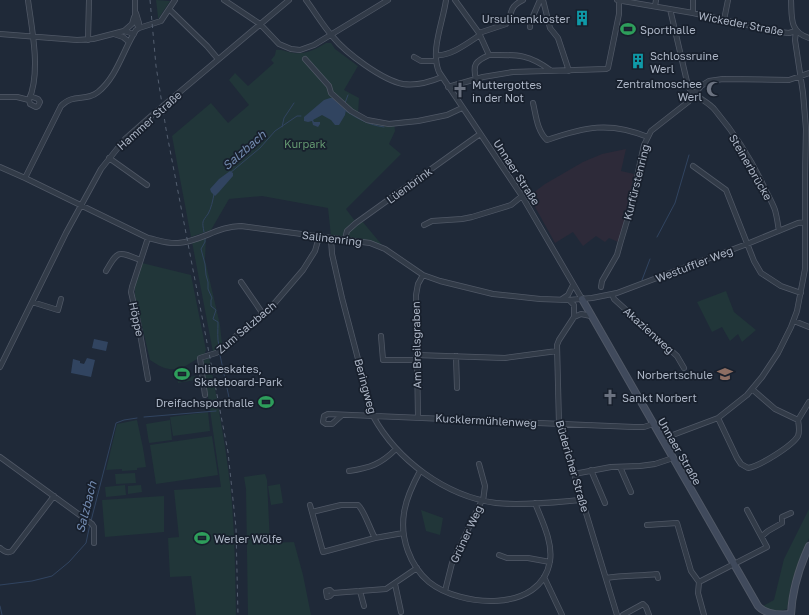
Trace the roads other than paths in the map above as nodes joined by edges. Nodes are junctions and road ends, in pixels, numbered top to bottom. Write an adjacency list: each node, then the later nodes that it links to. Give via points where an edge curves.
1 (28, 0): 36 (street)
2 (89, 0): 38 (street)
3 (135, 0): 24 (street)
4 (175, 0): 21 (street)
5 (224, 0): 26 (street)
6 (289, 0): 26 (street, Hammer Straße)
7 (306, 0): 35 (street)
8 (388, 0): 35 (street)
9 (446, 0): 40 (street)
10 (455, 0): 34 (street)
11 (521, 0): 34 (street, via 511,9 506,24)
12 (541, 0): 27 (street); 47 (street)
13 (618, 0): 19 (street, Wickeder Straße); 47 (street, via 619,14 608,68)
14 (656, 0): 20 (street)
15 (661, 0): 20 (street)
16 (693, 0): 23 (street)
17 (728, 0): 25 (street)
18 (791, 0): 30 (street, via 792,21)
19 (631, 1): 20 (street, Wickeder Straße)
20 (657, 7): 22 (street, Wickeder Straße)
21 (169, 9): 28 (street, via 159,22); 43 (street)
22 (670, 9): 23 (street, Wickeder Straße); 53 (street, via 688,86)
23 (693, 13): 25 (street, Wickeder Straße)
24 (135, 14): 28 (street); 29 (street, via 132,24)
25 (724, 20): 30 (street, Wickeder Straße, via 784,33)
26 (260, 24): 35 (street, via 279,44 296,50 311,47); 43 (street, Hammer Straße)
27 (530, 27)
28 (139, 28): 33 (street)
29 (124, 31): 32 (street); 33 (street)
30 (796, 31): 37 (street, Wickeder Straße); 50 (street)
31 (0, 34): 36 (street)
32 (114, 34): 38 (street); 39 (street, via 124,37)
33 (134, 34): 39 (street)
34 (480, 34): 40 (street, via 459,48); 41 (street)
35 (331, 35): 49 (street, via 361,62 396,82 418,84)
36 (33, 36): 38 (street); 54 (street, via 35,73 30,98)
37 (809, 38)
38 (88, 40)
39 (129, 42): 63 (street, via 110,78 100,90 90,97 70,99 62,106)
40 (436, 55): 45 (street)
41 (488, 55): 46 (street, via 524,56); 51 (street, via 476,63)
42 (414, 57): 45 (street, via 421,61)
43 (218, 59): 60 (street, Hammer Straße, via 133,131)
44 (305, 59): 56 (street, via 329,86 331,92 353,113 367,120 390,124 418,121)
45 (436, 61): 49 (street, Unnaer Straße)
46 (550, 70): 47 (street); 51 (street, via 508,73)
47 (569, 71)
48 (809, 73): 50 (street, Kurfürstenring)
49 (442, 77): 52 (street, Unnaer Straße)
50 (801, 77): 53 (street, Kurfürstenring, via 789,80 716,79 705,83); 59 (street)
51 (476, 79): 52 (street)
52 (448, 86): 56 (street, Unnaer Straße)
53 (694, 94): 58 (street, Kurfürstenring, via 654,128); 70 (street, Steinerbrücke, via 710,103 745,151 774,209)
54 (0, 97)
55 (533, 103): 58 (street, via 538,125 547,140 601,127 628,130)
56 (462, 108): 57 (street, Unnaer Straße)
57 (480, 134): 65 (street, Unnaer Straße); 74 (street, Lüenbrink, via 347,231)
58 (648, 137): 81 (street, Kurfürstenring, via 617,255)
59 (807, 144): 67 (street)
60 (110, 158): 64 (street); 66 (street, Hammer Straße)
61 (693, 166): 75 (street, via 726,190)
62 (0, 167): 63 (street, Salinenring)
63 (25, 178): 66 (street, Salinenring)
64 (147, 185)
65 (522, 196): 69 (street, via 511,205 472,217 432,221); 80 (street, Unnaer Straße)
66 (81, 205): 72 (street, Salinenring); 88 (street, Hammer Straße)
67 (807, 215): 68 (street)
68 (805, 222): 70 (street, Westuffler Weg); 82 (street, via 805,268)
69 (424, 225)
70 (779, 232): 75 (street, Westuffler Weg)
71 (319, 237): 72 (street, Salinenring, via 234,226 179,243); 73 (street, Salinenring); 89 (street, Zum Salzbach, via 314,254 303,270)
72 (148, 238): 76 (street, Höppe)
73 (330, 238): 74 (street, Salinenring); 106 (street, Beringweg, via 342,298)
74 (345, 239): 78 (street, Salinenring, via 376,244)
75 (747, 244): 82 (street, via 761,273 781,286); 83 (street, Westuffler Weg)
76 (140, 260): 77 (street, via 123,253 117,254); 100 (street, Höppe, via 131,292)
77 (106, 271)
78 (423, 275): 85 (street, Salinenring, via 493,294); 97 (street, Am Breilsgraben, via 416,295)
79 (241, 282): 89 (street)
80 (573, 285): 85 (street, via 568,295); 86 (street, Unnaer Straße)
81 (601, 287)
82 (801, 293): 92 (street)
83 (612, 294): 86 (street, Westuffler Weg); 99 (street, Akazienweg, via 614,299 677,356)
84 (61, 299): 88 (street, via 58,310)
85 (562, 299): 87 (street, Salinenring)
86 (582, 299): 87 (street, Salinenring); 90 (street, Unnaer Straße)
87 (569, 300): 91 (street, via 574,306)
88 (32, 302): 98 (street, Hammer Straße)
89 (263, 314): 103 (street, Zum Salzbach, via 221,350 200,358)
90 (591, 316): 91 (street, via 581,314); 111 (street, Unnaer Straße)
91 (574, 317): 95 (street, Büdericher Straße, via 559,340)
92 (794, 321): 93 (street); 102 (street, via 778,353)
93 (809, 327)
94 (380, 336): 97 (street, via 383,360)
95 (557, 351): 96 (street, via 505,358); 110 (street, Büdericher Straße)
96 (456, 356): 97 (street); 101 (street)
97 (416, 358): 107 (street, Am Breilsgraben)
98 (0, 367)
99 (684, 368)
100 (148, 379)
101 (457, 388)
102 (752, 389): 108 (street); 109 (street, via 775,409)
103 (205, 395)
104 (809, 402): 109 (street)
105 (342, 415): 106 (street, Kucklermühlenweg)
106 (373, 416): 107 (street, Kucklermühlenweg); 113 (street, Beringweg)
107 (418, 417): 110 (street, Kucklermühlenweg)
108 (718, 418): 109 (street, via 741,464 751,468 787,447 797,438 800,428); 112 (street)
109 (798, 420)
110 (559, 424): 111 (street, Kucklermühlenweg, via 634,427); 121 (street, Büdericher Straße)
111 (653, 424): 112 (street, Unnaer Straße)
112 (662, 439): 115 (street, Unnaer Straße)
113 (396, 449): 119 (street, via 376,465); 120 (street, Beringweg)
114 (0, 457): 123 (street)
115 (673, 458): 117 (street, via 655,464); 141 (street, Unnaer Straße)
116 (479, 464): 124 (street, via 485,486)
117 (620, 466): 118 (street); 122 (street)
118 (591, 470): 121 (street); 127 (street)
119 (349, 471)
120 (420, 471): 124 (street, Beringweg, via 450,489); 133 (street, via 406,503)
121 (574, 474): 125 (street, Büdericher Straße)
122 (631, 492)
123 (54, 496): 136 (street, via 90,522 94,527); 138 (street, via 12,551 9,553)
124 (482, 500): 126 (street, Beringweg, via 513,504); 149 (street, Grüner Weg, via 452,563)
125 (582, 500): 126 (street, Beringweg); 144 (street, Büdericher Straße)
126 (535, 503): 140 (street, via 548,539)
127 (605, 503)
128 (310, 505): 130 (street)
129 (746, 510): 134 (street)
130 (312, 512): 135 (street, via 341,505 358,505); 135 (street, via 323,552)
131 (791, 513): 134 (street, via 782,517 782,523)
132 (647, 525): 146 (street, via 676,523 691,571)
133 (404, 533): 135 (street); 142 (street, via 409,553)
134 (762, 536): 141 (street, via 767,547)
135 (375, 538)
136 (94, 543)
137 (809, 546): 159 (street, via 795,587)
138 (0, 548)
139 (499, 556): 140 (street)
140 (550, 562): 143 (street)
141 (735, 565): 146 (street); 153 (street, Unnaer Straße)
142 (417, 568): 147 (street); 149 (street, via 430,582)
143 (544, 577): 149 (street, via 523,596 507,600 471,599); 154 (street)
144 (606, 578): 145 (street, via 657,574); 155 (street, Büdericher Straße)
145 (658, 578)
146 (699, 582): 158 (street, via 698,593)
147 (395, 584): 148 (street, via 386,589); 152 (street)
148 (360, 591): 150 (street); 151 (street)
149 (445, 591)
150 (333, 593)
151 (364, 606)
152 (402, 612)
153 (764, 613): 159 (street, Unnaer Straße)
154 (562, 615)
155 (617, 615)
156 (623, 615): 157 (street, via 641,604 646,606)
157 (648, 615)
158 (704, 615)
159 (792, 615)

